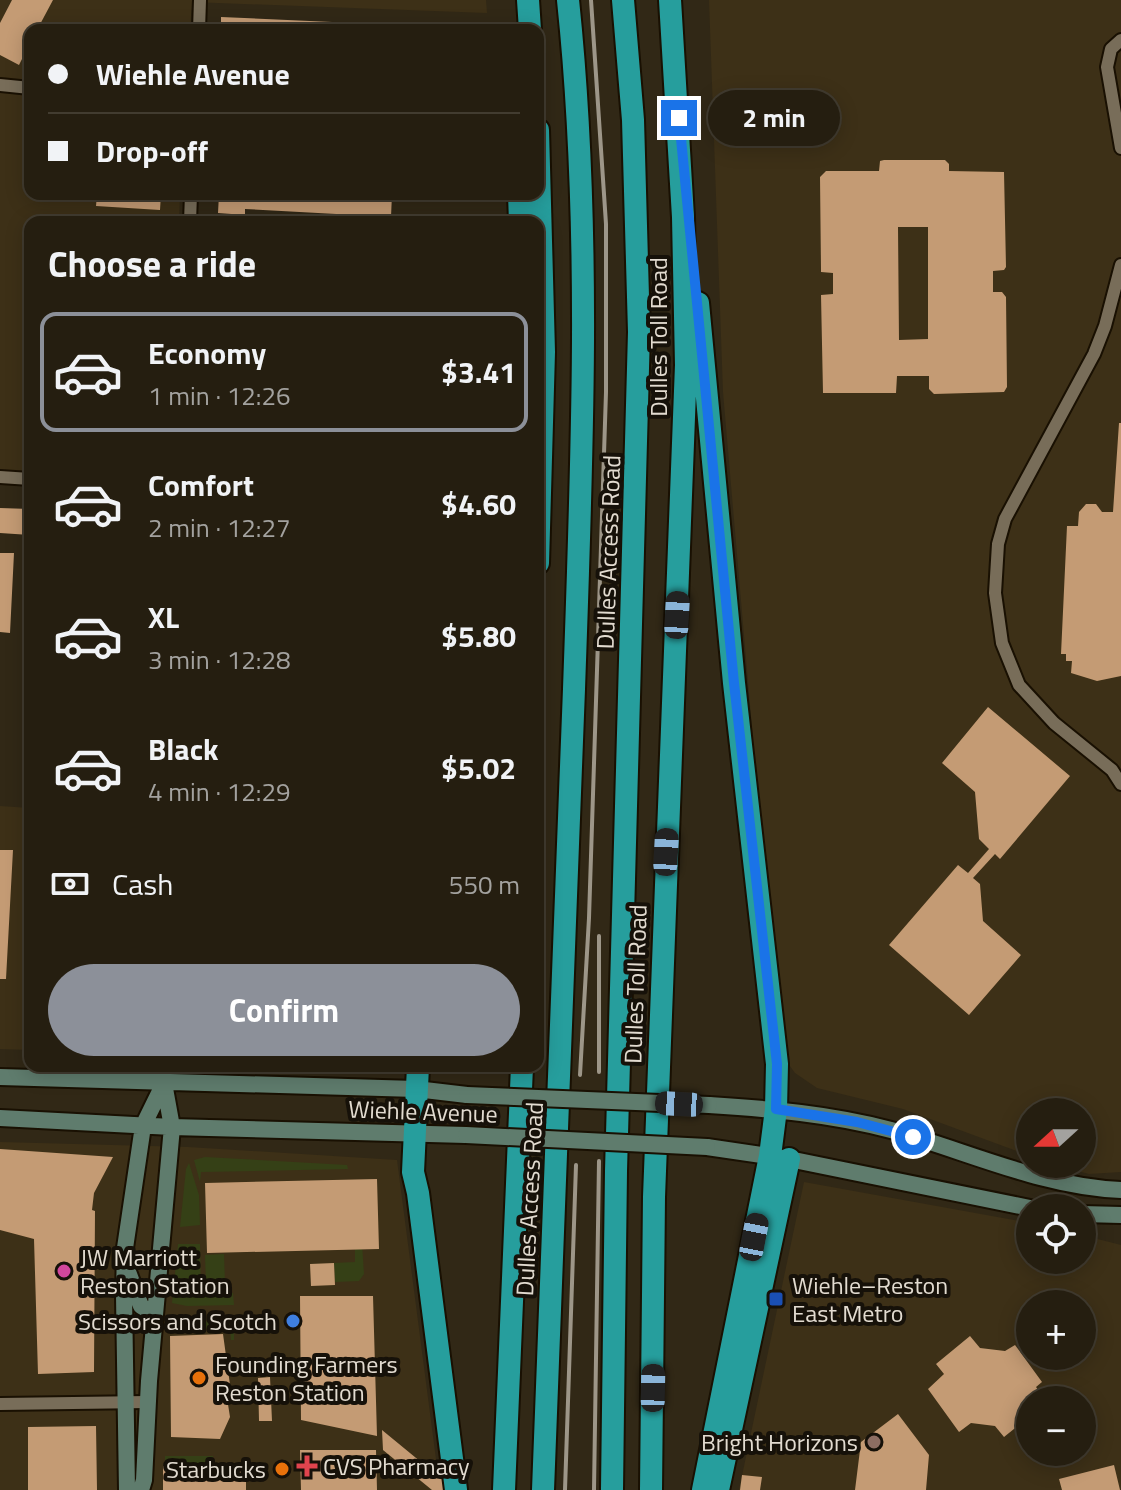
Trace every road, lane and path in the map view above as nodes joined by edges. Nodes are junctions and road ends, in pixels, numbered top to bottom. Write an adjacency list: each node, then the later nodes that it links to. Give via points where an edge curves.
1 (200, 0): 7 (street)
2 (515, 0): 8 (highway)
3 (528, 0): 9 (highway)
4 (568, 0): 49 (highway, Dulles Access Road, via 582,229 583,390)
5 (623, 0): 50 (highway, Dulles Access Road, via 633,120 639,332)
6 (670, 0): 13 (highway, Dulles Toll Road)
7 (199, 24)
8 (515, 24)
9 (530, 24)
10 (1121, 40): 14 (street, via 1111,49 1107,67)
11 (0, 85): 12 (street)
12 (24, 87)
13 (679, 118): 26 (highway, via 777,1064); 51 (highway, Dulles Toll Road, via 685,379 654,1197)
14 (1121, 148)
15 (1121, 265): 18 (street, via 1094,354 1005,519 995,566 999,625 1012,673 1054,723)
16 (0, 477): 17 (street)
17 (24, 479)
18 (1117, 770): 19 (street)
19 (1121, 784)
20 (164, 1072): 24 (street)
21 (417, 1072): 25 (highway)
22 (522, 1072): 48 (highway)
23 (0, 1077): 24 (main road, Wiehle Avenue)
24 (164, 1083): 25 (main road, Wiehle Avenue); 28 (main road); 29 (main road)
25 (416, 1089): 26 (main road, Wiehle Avenue, bridge); 30 (highway)
26 (776, 1109): 31 (highway); 33 (main road, Wiehle Avenue, via 857,1122)
27 (0, 1118): 28 (main road, Wiehle Avenue)
28 (143, 1126): 29 (main road, Wiehle Avenue); 40 (main road)
29 (172, 1127): 30 (main road, Wiehle Avenue); 41 (main road)
30 (415, 1136): 31 (main road, Wiehle Avenue, bridge, via 707,1147); 47 (highway, via 413,1172)
31 (780, 1157): 35 (main road, Wiehle Avenue); 52 (highway); 53 (highway)
32 (1121, 1179): 33 (main road)
33 (1078, 1186): 34 (main road, Wiehle Avenue)
34 (1121, 1190)
35 (1016, 1205)
36 (1096, 1215): 37 (main road)
37 (1121, 1215)
38 (1096, 1218): 39 (main road)
39 (1121, 1226)
40 (124, 1264): 41 (main road, via 141,1306); 42 (main road)
41 (154, 1314): 43 (main road)
42 (125, 1402): 43 (street); 44 (street); 45 (main road)
43 (147, 1402): 46 (main road)
44 (0, 1404)
45 (127, 1490)
46 (141, 1490)
47 (456, 1490)
48 (504, 1490)
49 (543, 1490)
50 (612, 1490)
51 (651, 1490)
52 (703, 1490)
53 (718, 1490)

